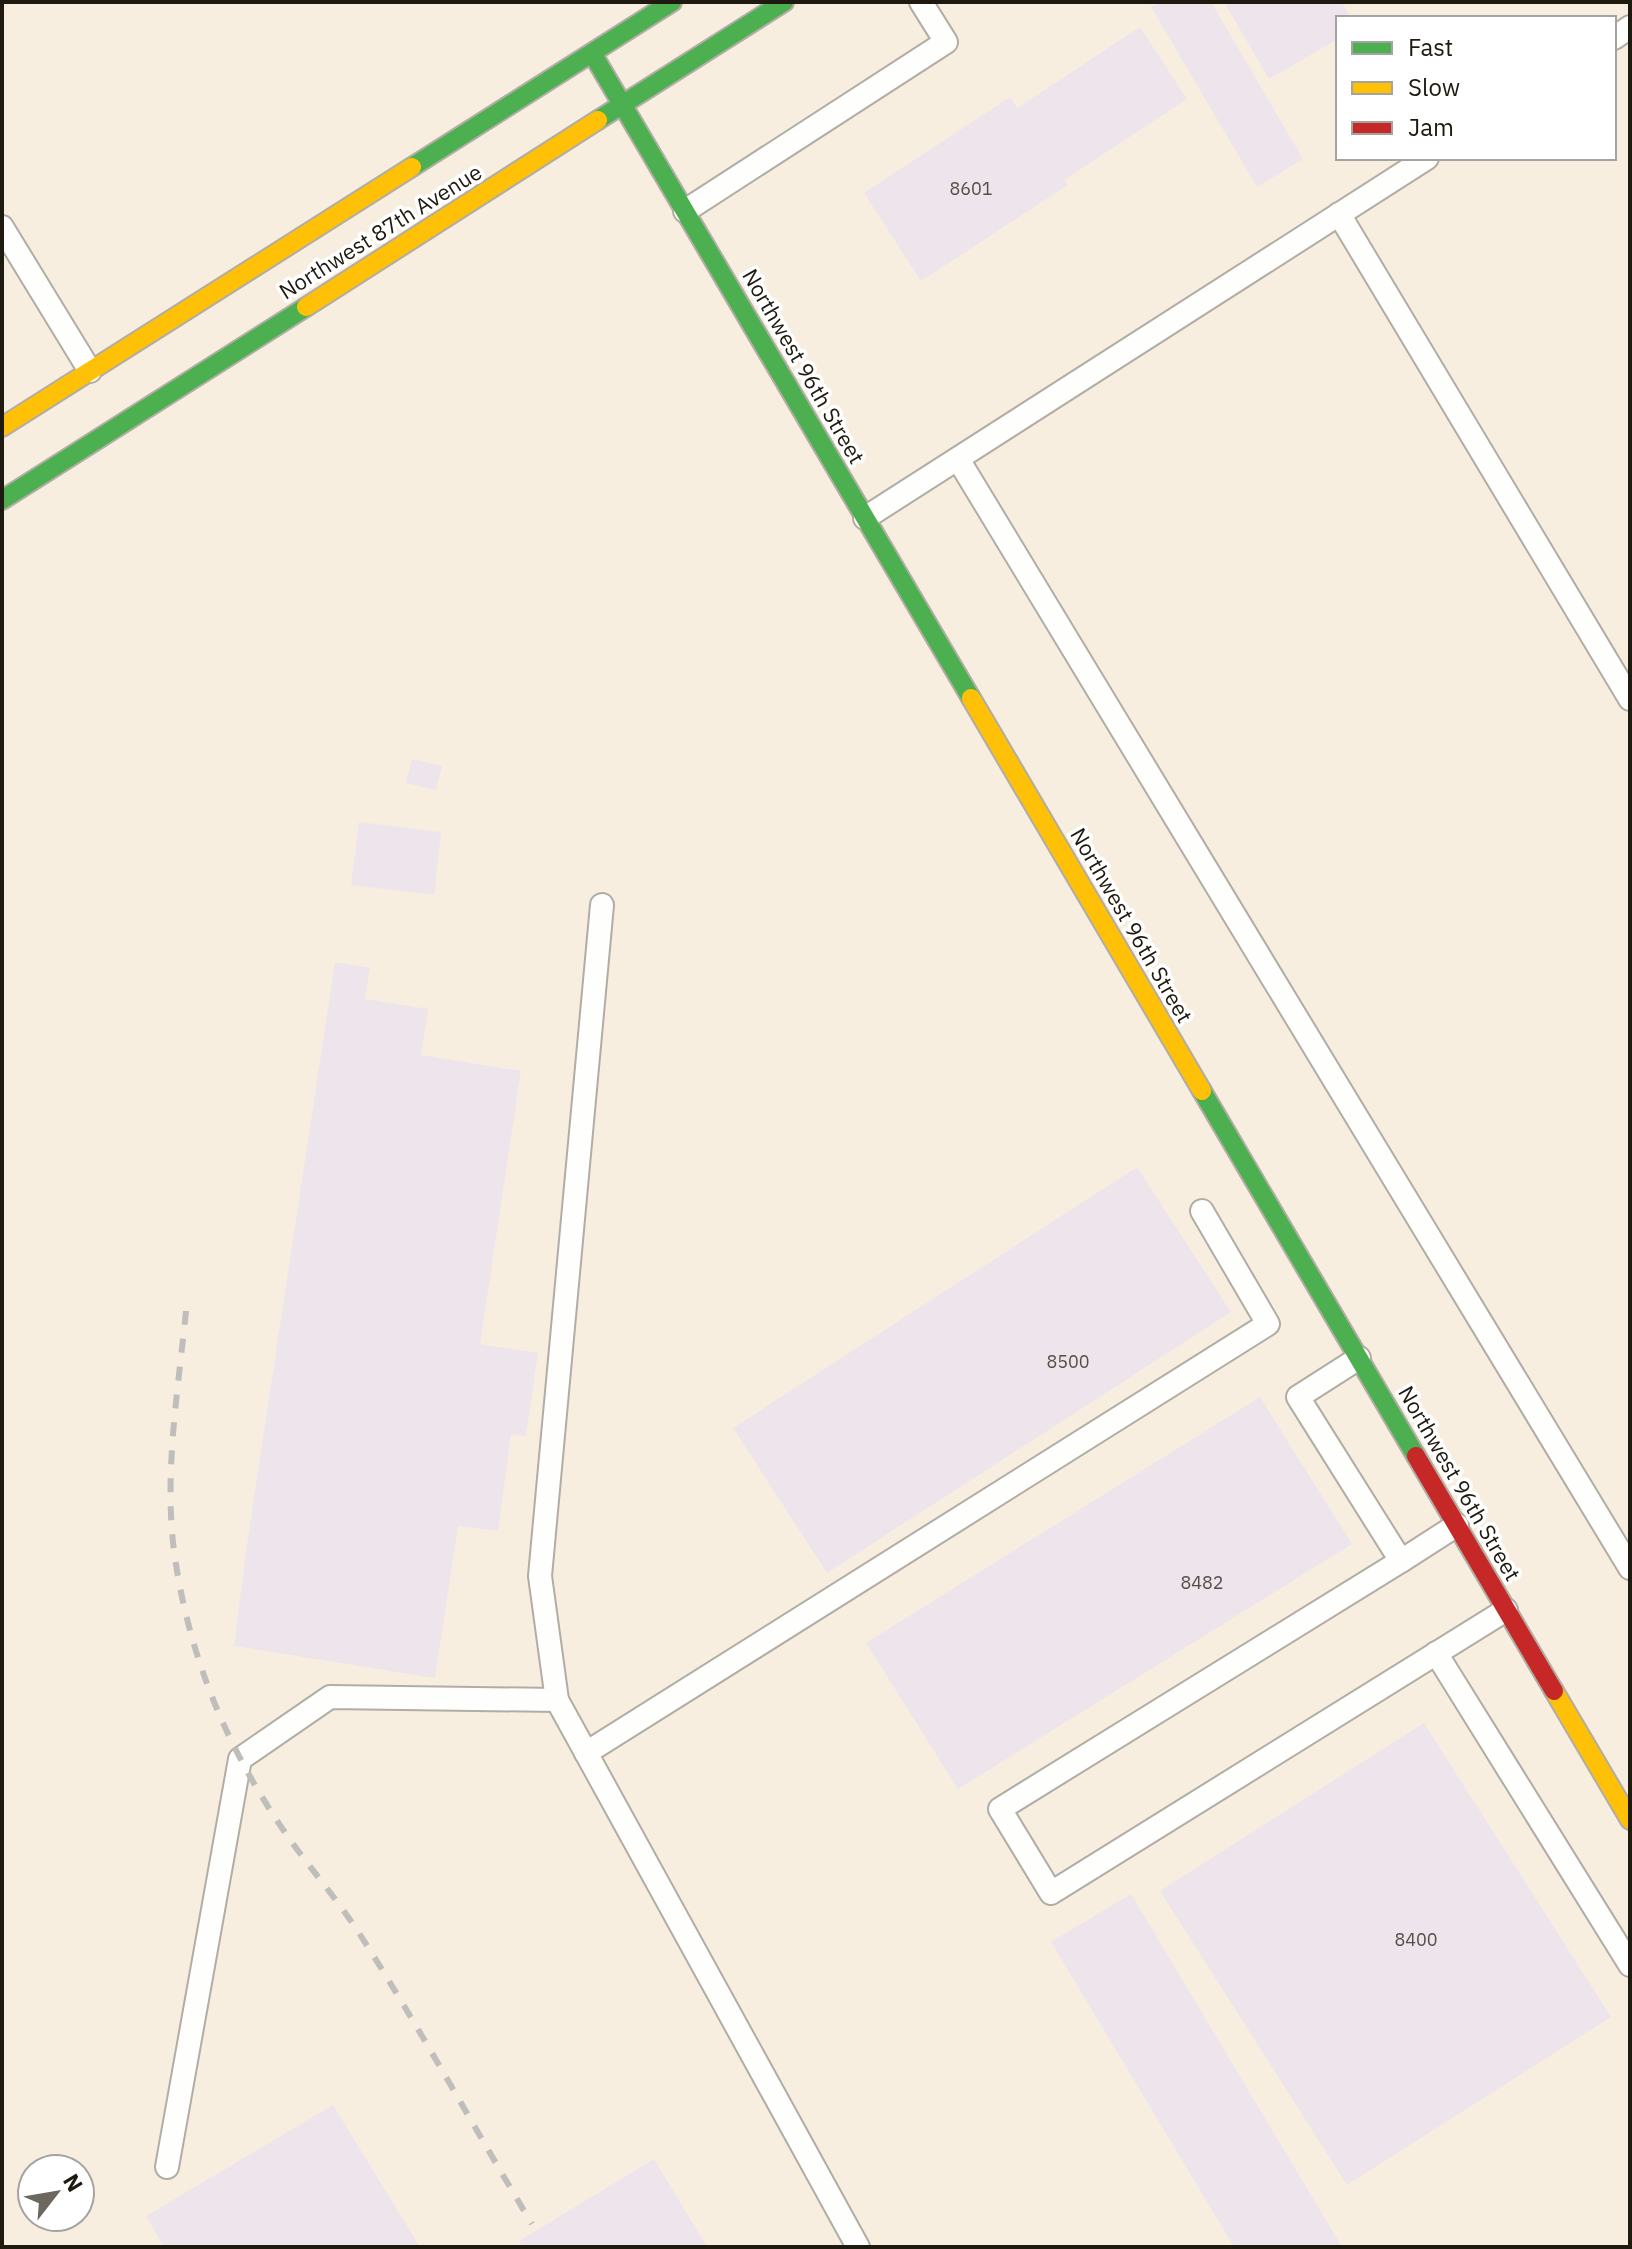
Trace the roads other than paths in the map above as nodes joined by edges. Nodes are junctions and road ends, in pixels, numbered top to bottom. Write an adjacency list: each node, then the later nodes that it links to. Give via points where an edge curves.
1 (672, 2): 4 (street, Northwest 87th Avenue)
2 (784, 2): 5 (street, Northwest 87th Avenue)
3 (921, 2): 7 (lane, via 946,42)
4 (592, 53): 5 (street, Northwest 96th Street); 10 (street, Northwest 87th Avenue)
5 (623, 105): 7 (street, Northwest 96th Street); 13 (street, Northwest 87th Avenue)
6 (1424, 160): 8 (lane)
7 (685, 211): 14 (street, Northwest 96th Street)
8 (1339, 214): 12 (lane); 15 (lane)
9 (2, 227): 10 (lane)
10 (90, 371): 11 (street, Northwest 87th Avenue)
11 (2, 427)
12 (958, 459): 14 (lane); 21 (lane)
13 (2, 500)
14 (865, 518): 18 (street, Northwest 96th Street)
15 (1630, 699)
16 (602, 905): 24 (lane, via 540,1576)
17 (1202, 1211): 25 (lane, via 1268,1324)
18 (1359, 1358): 19 (street, Northwest 96th Street); 20 (lane, via 1298,1397)
19 (1457, 1525): 20 (lane); 22 (street, Northwest 96th Street)
20 (1401, 1561): 23 (lane, via 1000,1809 1051,1893)
21 (1630, 1568)
22 (1506, 1610): 23 (lane); 26 (street, Northwest 96th Street)
23 (1436, 1653): 27 (lane)
24 (557, 1700): 25 (lane); 28 (lane, via 330,1697 240,1759)
25 (586, 1753): 29 (lane)
26 (1630, 1820)
27 (1630, 1965)
28 (167, 2167)
29 (858, 2247)

